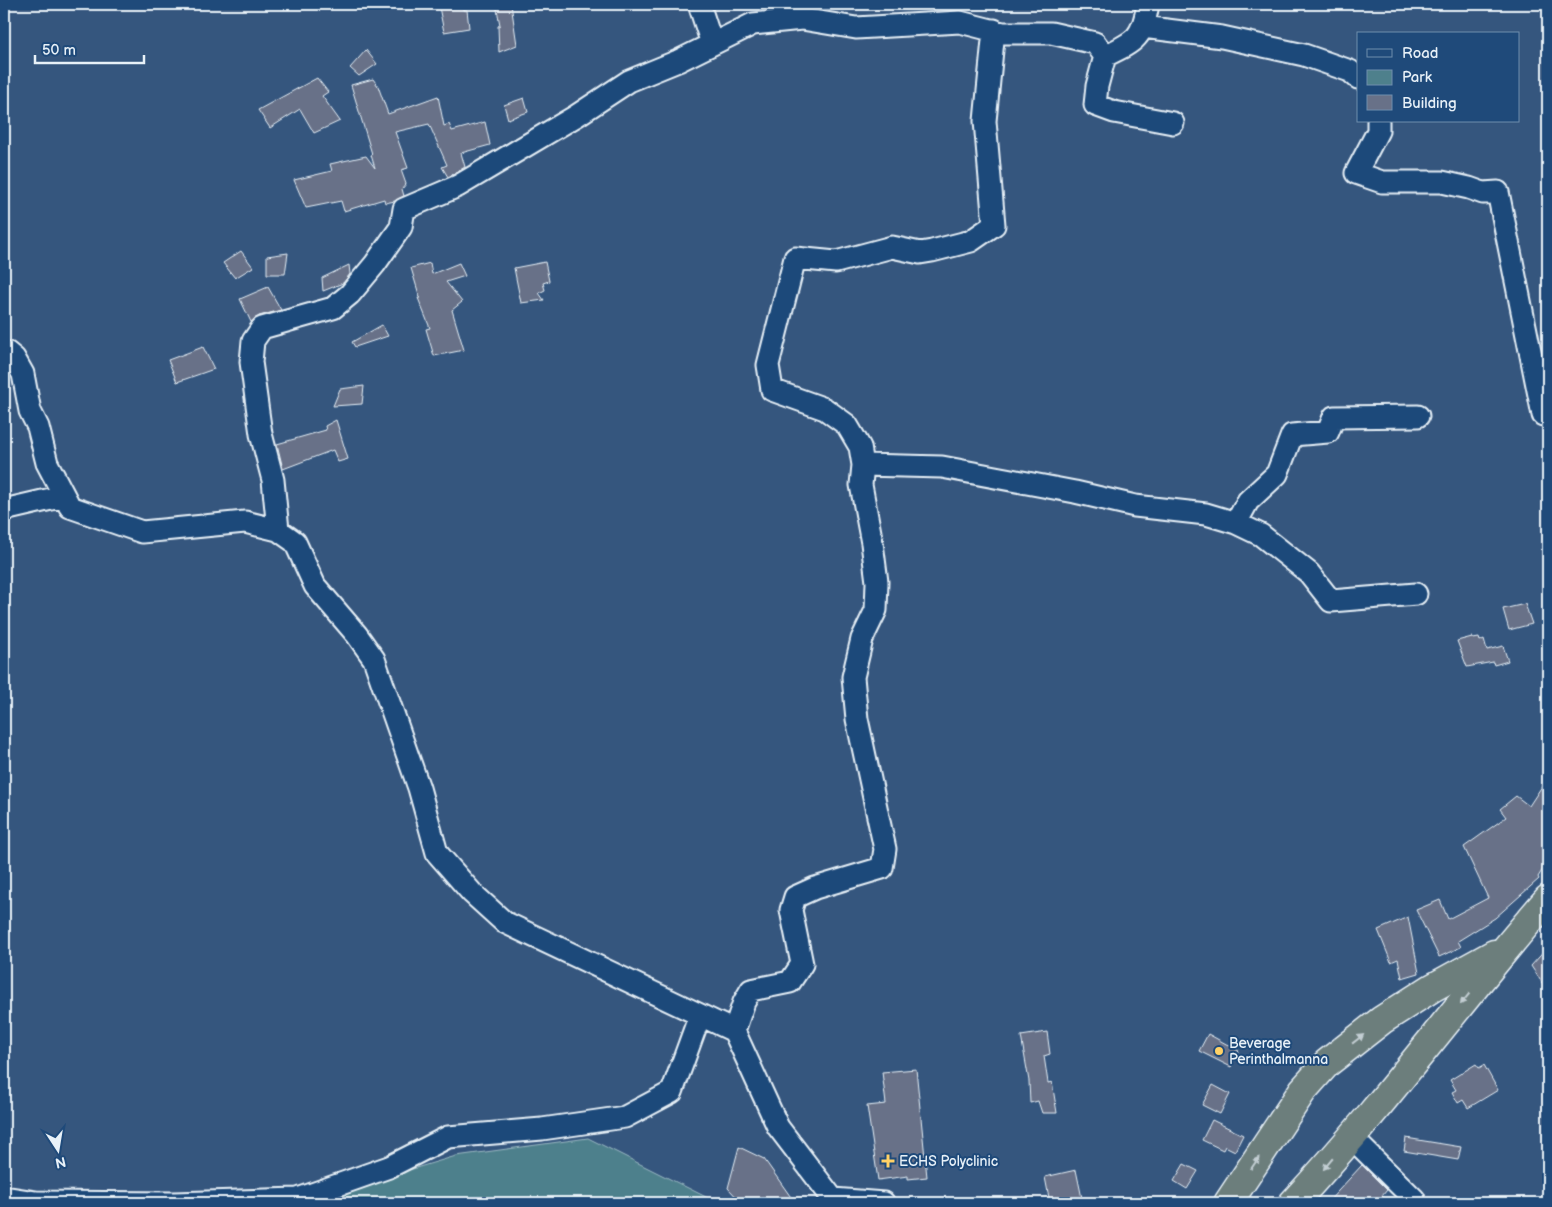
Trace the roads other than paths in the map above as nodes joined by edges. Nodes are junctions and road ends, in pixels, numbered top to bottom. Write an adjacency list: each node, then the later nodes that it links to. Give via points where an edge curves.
1 (699, 4): 5 (street)
2 (1148, 4): 3 (street)
3 (1143, 27): 6 (street, via 1133,43); 7 (street, via 1222,38 1304,56 1350,71)
4 (994, 30): 5 (street, via 960,22 856,28 802,19 753,24); 6 (street, via 1003,33 1051,33 1095,43); 13 (street, via 985,121 994,225 970,240 920,253 892,247 836,262 795,258 768,365 772,390 825,409 848,425 860,447)
5 (712, 44): 17 (street, via 628,81 458,186 404,209 401,227 350,294 333,308 262,328 253,341 251,362 261,434 273,480)
6 (1105, 56): 9 (street, via 1095,105 1114,112)
7 (1357, 77)
8 (1378, 122): 11 (street, via 1378,131 1356,174 1382,182 1442,182 1483,193 1498,192 1544,415)
9 (1173, 123)
10 (4, 352): 14 (street, via 14,358 23,374 30,412 38,427 47,462)
11 (1548, 414)
12 (1418, 416): 16 (street, via 1334,417 1328,432 1292,435 1276,474 1248,501)
13 (863, 465): 16 (street, via 942,467 1135,506 1206,514); 22 (street, via 861,485 876,572 876,610 862,639 853,677 857,719 885,849 882,868 795,897 791,910 802,964 790,982 751,990)
14 (64, 496): 15 (street); 17 (street, via 70,507 142,532 245,522)
15 (4, 510)
16 (1236, 523): 18 (street, via 1261,536 1309,573 1331,602)
17 (278, 530): 21 (street, via 295,542 315,586 374,659 419,788 437,853 472,893 504,922)
18 (1416, 594)
19 (1548, 899): 20 (highway)
20 (1506, 947): 23 (highway, one-way to 23); 26 (highway, one-way to 20, via 1304,1090 1328,1063 1382,1020)
21 (700, 1015): 22 (street); 24 (street, via 672,1092 625,1117 542,1129 448,1137 389,1167 298,1199 174,1203 36,1202)
22 (734, 1031): 25 (street, via 778,1127 833,1199)
23 (1351, 1137): 27 (highway, one-way to 27); 28 (street)
24 (4, 1197)
25 (884, 1203)
26 (1228, 1203)
27 (1293, 1203)
28 (1415, 1203)

